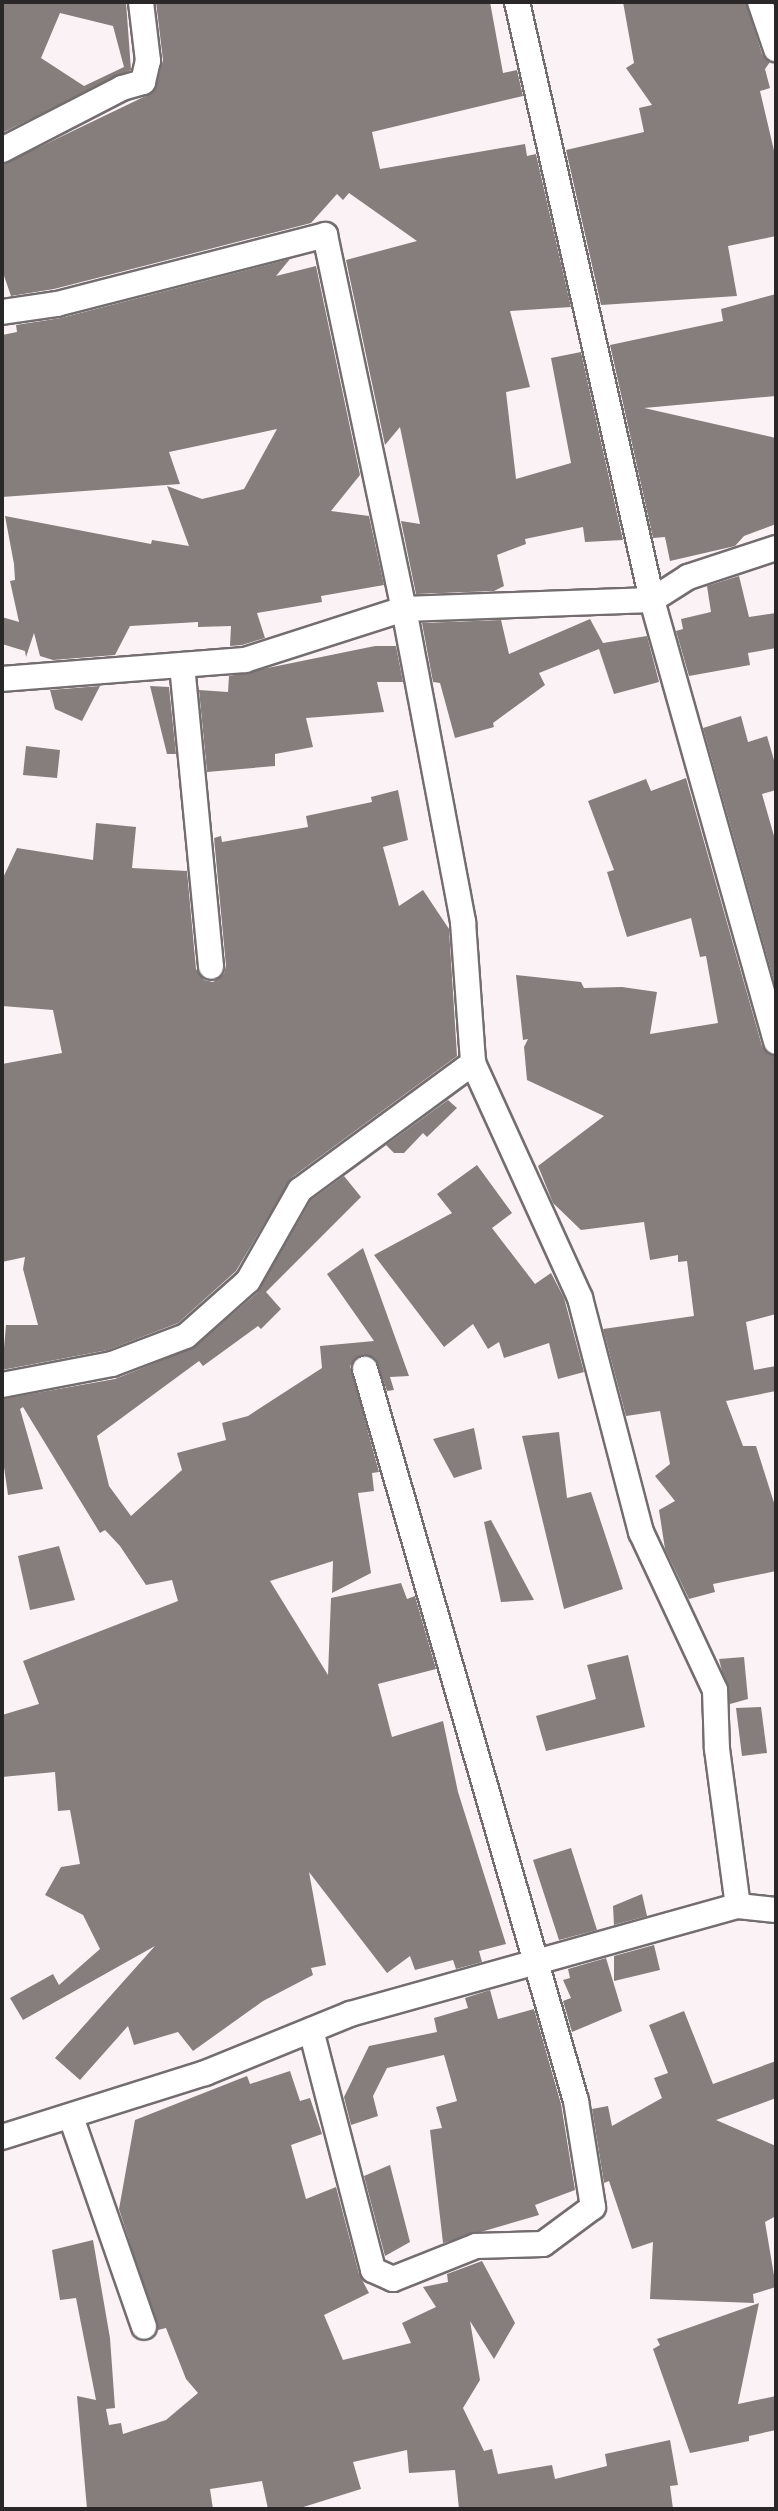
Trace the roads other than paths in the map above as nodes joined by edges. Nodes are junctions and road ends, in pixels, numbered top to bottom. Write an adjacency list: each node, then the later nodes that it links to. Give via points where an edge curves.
1 (141, 2): 5 (street, via 148,61 144,82 122,88)
2 (517, 2): 8 (street)
3 (760, 2): 4 (street)
4 (776, 49)
5 (2, 150)
6 (2, 312): 9 (street, via 57,304 325,235)
7 (776, 548): 8 (street, via 688,577)
8 (652, 600): 9 (street); 13 (street)
9 (404, 609): 10 (street, via 245,660); 14 (street, via 463,922)
10 (182, 665): 11 (street); 12 (street)
11 (2, 679)
12 (211, 967)
13 (776, 1042)
14 (473, 1063): 16 (street, via 300,1190 248,1281 186,1336 112,1364); 17 (street, via 580,1298 640,1532 715,1690 717,1749)
15 (365, 1369): 19 (street)
16 (2, 1385)
17 (738, 1906): 18 (street); 19 (street)
18 (776, 1910)
19 (538, 1965): 20 (street, via 350,2014); 20 (street, via 576,2101 593,2207 542,2244 476,2246 393,2279 373,2270)
20 (311, 2030): 21 (street, via 205,2073)
21 (71, 2117): 22 (street); 23 (street)
22 (2, 2137)
23 (144, 2327)

